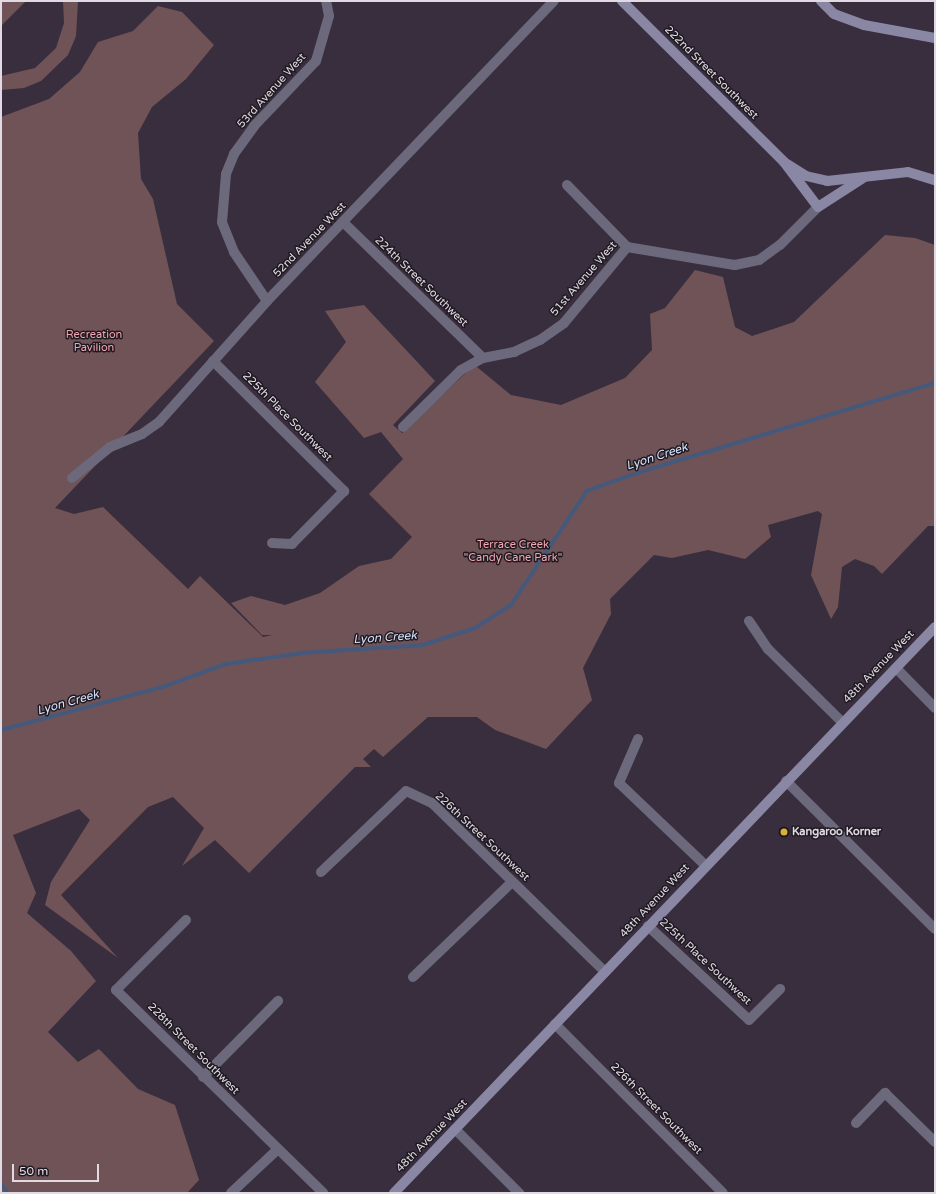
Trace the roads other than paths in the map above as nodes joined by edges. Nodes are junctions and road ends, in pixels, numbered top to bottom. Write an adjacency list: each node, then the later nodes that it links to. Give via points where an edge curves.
1 (326, 1): 13 (street, 53rd Avenue West, via 329,16 316,61 254,126 234,154 226,174 222,222 234,252)
2 (554, 1): 11 (street, 52nd Avenue West)
3 (622, 1): 6 (main road, 222nd Street Southwest)
4 (821, 1): 5 (main road, via 834,14 864,25)
5 (935, 38)
6 (784, 162): 7 (main road, 222nd Street Southwest, via 806,176 827,181); 10 (main road, 222nd Street Southwest)
7 (863, 178): 8 (main road, 222nd Street Southwest, via 908,172); 10 (main road, 222nd Street Southwest)
8 (935, 180)
9 (567, 185): 12 (street)
10 (818, 207): 12 (street, 51st Avenue West, via 765,256 735,265)
11 (343, 222): 13 (street, 52nd Avenue West); 14 (street, 224th Street Southwest)
12 (627, 248): 14 (street, 51st Avenue West, via 564,323 514,352)
13 (267, 301): 15 (street, 52nd Avenue West)
14 (483, 358): 16 (street, 51st Avenue West, via 461,370)
15 (213, 361): 17 (street, 52nd Avenue West, via 159,422 142,434 110,447); 18 (street, 225th Place Southwest, via 344,491 292,544)
16 (403, 427)
17 (72, 478)
18 (272, 543)
19 (749, 621): 23 (street, via 768,650)
20 (935, 627): 21 (main road, 48th Avenue West)
21 (896, 668): 22 (street); 23 (main road, 48th Avenue West)
22 (935, 708)
23 (842, 722): 25 (main road, 48th Avenue West)
24 (638, 739): 26 (street, via 619,783)
25 (786, 781): 26 (main road, 48th Avenue West); 31 (street)
26 (705, 865): 30 (main road, 48th Avenue West)
27 (321, 872): 28 (street, 226th Street Southwest, via 406,791 432,803)
28 (512, 882): 32 (street, 226th Street Southwest); 33 (street)
29 (186, 920): 37 (street, 228th Street Southwest, via 116,990)
30 (648, 926): 32 (main road, 48th Avenue West); 34 (street, 225th Place Southwest, via 749,1020)
31 (935, 929)
32 (605, 972): 36 (main road, 48th Avenue West)
33 (413, 977)
34 (780, 990)
35 (278, 1001): 37 (street)
36 (555, 1024): 39 (main road, 48th Avenue West); 46 (street, 226th Street Southwest)
37 (203, 1077): 41 (street, 228th Street Southwest)
38 (856, 1123): 40 (street, via 885,1093)
39 (455, 1129): 44 (main road, 48th Avenue West); 45 (street)
40 (935, 1142)
41 (278, 1149): 42 (street); 43 (street, 228th Street Southwest)
42 (231, 1193)
43 (323, 1193)
44 (394, 1193)
45 (519, 1193)
46 (722, 1193)

